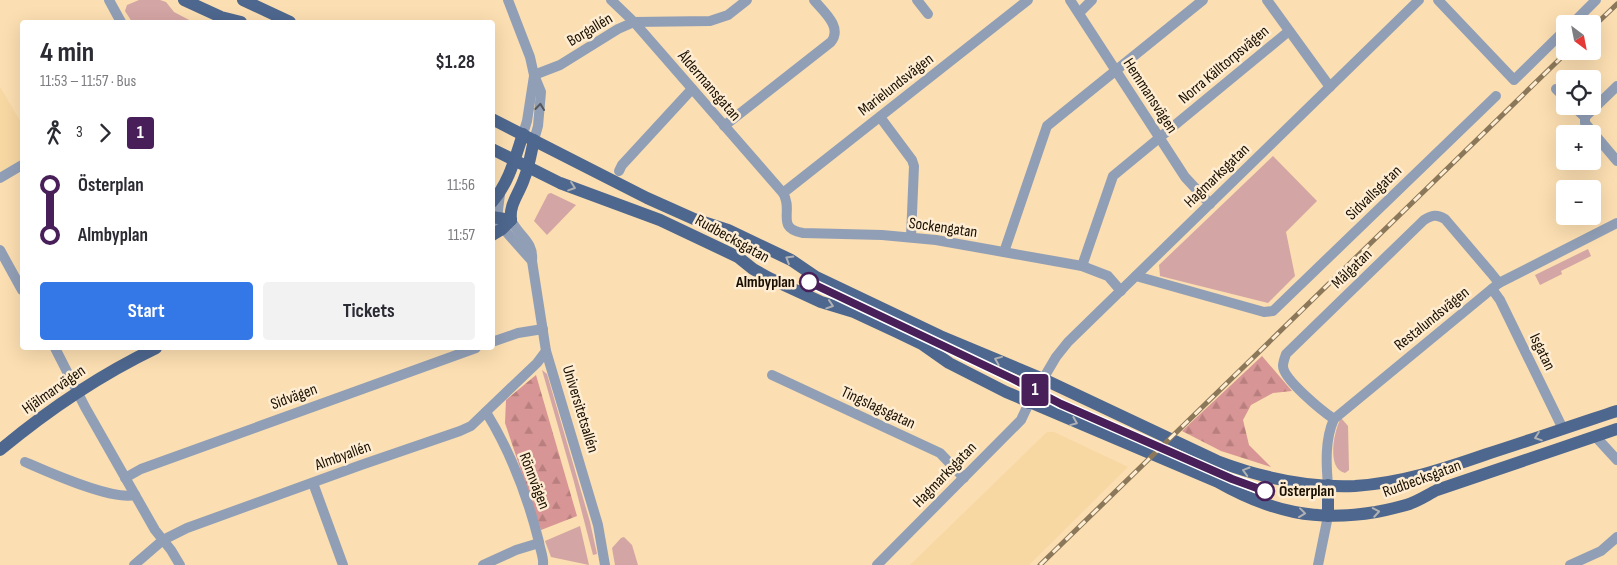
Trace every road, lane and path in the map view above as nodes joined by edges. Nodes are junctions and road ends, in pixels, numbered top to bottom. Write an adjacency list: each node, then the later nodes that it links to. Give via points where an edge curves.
1 (109, 0): 20 (street)
2 (184, 0): 21 (main road)
3 (243, 0): 22 (main road)
4 (508, 0): 27 (street)
5 (747, 0): 23 (street, Borgallén, via 728,15 710,21)
6 (814, 0): 35 (street, via 832,22 835,37)
7 (917, 0): 18 (street)
8 (1028, 0): 32 (street, Marielundsvägen)
9 (1070, 0): 17 (street, Hemmansvägen)
10 (1092, 0): 17 (street)
11 (1203, 0): 26 (street)
12 (1267, 0): 24 (street)
13 (1420, 0): 29 (street, Hagmarksgatan)
14 (1438, 0): 25 (street, via 1514,80)
15 (1596, 0): 19 (street)
16 (613, 1): 23 (street, Åldermansgatan)
17 (1078, 12): 26 (street, Hemmansvägen)
18 (928, 14)
19 (1581, 15)
20 (120, 20)
21 (233, 20)
22 (286, 20)
23 (634, 22): 27 (street, Borgallén, via 560,65); 30 (street, Åldermansgatan)
24 (1289, 31): 29 (street); 37 (street, Norra Källtorpsvägen)
25 (1556, 39)
26 (1116, 71): 37 (street, Hemmansvägen); 52 (street, via 1047,126)
27 (534, 75): 36 (street, via 541,92 538,126)
28 (1617, 86): 33 (street)
29 (1330, 87): 47 (street, Hagmarksgatan)
30 (692, 89): 35 (street, Åldermansgatan); 43 (street)
31 (1496, 96): 54 (street, Sidvallsgatan, via 1273,311 1264,312)
32 (880, 117): 45 (street, Marielundsvägen); 50 (street, via 914,166)
33 (1585, 117): 40 (street, via 1585,123)
34 (495, 120): 36 (main road)
35 (724, 126): 45 (street, Åldermansgatan)
36 (529, 137): 39 (main road); 42 (main road); 65 (main road, Rudbecksgatan, one-way to 36, via 940,336 816,277 766,247 694,219)
37 (1160, 138): 47 (street, Hemmansvägen, via 1185,177); 53 (street, Norra Källtorpsvägen, via 1113,176)
38 (495, 150): 39 (main road)
39 (514, 160): 42 (main road); 46 (main road)
40 (1617, 161)
41 (20, 167): 44 (street)
42 (528, 167): 49 (main road, via 511,206); 67 (main road, Rudbecksgatan, one-way to 67, via 560,183 660,220 738,258 769,278 922,344 949,363)
43 (619, 171)
44 (0, 178)
45 (783, 193): 50 (street, Sockengatan, via 787,200 786,222 794,232)
46 (496, 198): 49 (street)
47 (1210, 204): 54 (street, Hagmarksgatan)
48 (1617, 222): 56 (street, Restalundsvägen)
49 (499, 224): 58 (street, Universitetsallén, via 532,261)
50 (911, 237): 52 (street, Sockengatan)
51 (0, 250): 55 (street)
52 (1004, 252): 53 (street, Sockengatan)
53 (1082, 266): 57 (street, Sockengatan, via 1108,276)
54 (1136, 276): 57 (street, Hagmarksgatan)
55 (20, 286)
56 (1495, 286): 70 (street, Restalundsvägen); 70 (street, Målgatan, via 1445,219 1438,215 1424,220 1286,354 1283,365 1289,378); 71 (street, Isgatan)
57 (1121, 291): 65 (street, Hagmarksgatan, via 1065,345)
58 (543, 329): 59 (street); 63 (street, Universitetsallén)
59 (495, 341)
60 (55, 350): 66 (street)
61 (152, 350): 66 (main road, Hjälmarvägen, via 114,369)
62 (470, 350): 77 (street, Sidvägen, via 141,469)
63 (546, 351): 69 (street, Almbyallén); 91 (street, Universitetsallén, via 598,525)
64 (772, 375): 78 (street, Tingslagsgatan, via 940,453)
65 (1043, 379): 67 (main road); 80 (main road, Rudbecksgatan, one-way to 65, via 1284,481 1217,462)
66 (78, 393): 74 (main road, Hjälmarvägen); 77 (street)
67 (1030, 403): 78 (street, Hagmarksgatan, via 1023,418); 82 (main road, Rudbecksgatan, one-way to 82, via 1269,506)
68 (1617, 411): 71 (main road, Rudbecksgatan)
69 (486, 412): 79 (street, Almbyallén, via 460,431); 85 (street, Rönnvägen, via 499,433 520,484)
70 (1334, 419): 80 (street, via 1328,437)
71 (1563, 429): 80 (main road, Rudbecksgatan, one-way to 80, via 1404,479)
72 (1617, 429): 73 (main road, Rudbecksgatan)
73 (1595, 436): 75 (street); 82 (main road, Rudbecksgatan, one-way to 73, via 1343,517 1404,506 1437,490)
74 (0, 450)
75 (1617, 460)
76 (25, 462): 81 (street, via 102,492 128,497)
77 (125, 478): 81 (street)
78 (964, 478): 92 (street, Hagmarksgatan)
79 (313, 483): 84 (street, Almbyallén, via 187,528); 88 (street)
80 (1328, 485): 82 (main road)
81 (135, 495): 84 (street)
82 (1328, 516): 93 (street)
83 (1617, 537): 94 (street, via 1601,551)
84 (163, 540): 86 (street, Almbyallén); 87 (street)
85 (539, 543): 89 (street); 90 (street, Rönnvägen)
86 (134, 565)
87 (180, 565)
88 (343, 565)
89 (483, 565)
90 (543, 565)
91 (605, 565)
92 (877, 565)
93 (1318, 565)
94 (1570, 565)

